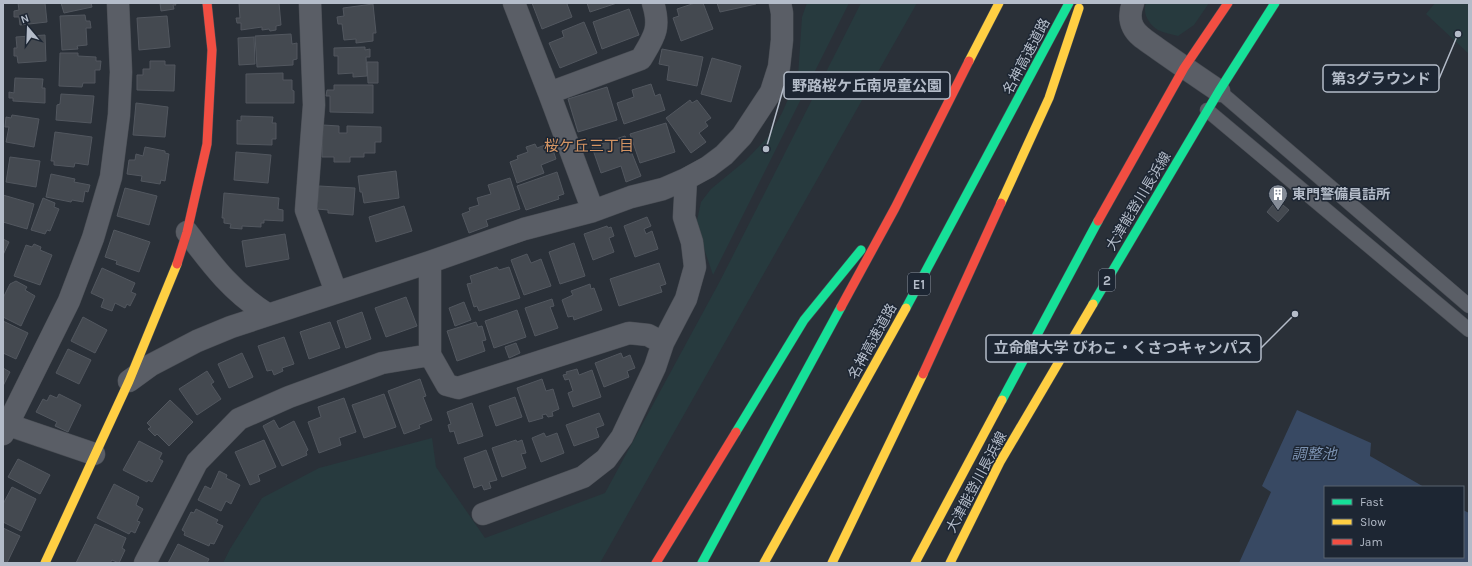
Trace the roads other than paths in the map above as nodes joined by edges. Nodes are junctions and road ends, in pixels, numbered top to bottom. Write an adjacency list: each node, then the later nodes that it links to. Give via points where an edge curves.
1 (118, 3): 29 (street, via 119,115 111,177 93,238 69,301)
2 (207, 3): 20 (main road, via 212,50 207,144)
3 (310, 3): 22 (street, via 314,105 306,210)
4 (514, 3): 15 (street)
5 (653, 3): 15 (street, via 656,12 656,32 641,59)
6 (780, 3): 17 (street, via 782,40 779,67 771,92 742,136 724,155)
7 (999, 3): 18 (main road)
8 (1069, 3): 36 (main road, 名神高速道路 / E1, via 931,263)
9 (1081, 3): 37 (main road, via 1048,98 909,405)
10 (1133, 3): 13 (street, via 1131,20 1138,34)
11 (1228, 3): 13 (main road, 大津能登川長浜線)
12 (1274, 3): 14 (main road, 大津能登川長浜線 / 2)
13 (1184, 68): 14 (street); 38 (main road, 大津能登川長浜線, via 1081,252)
14 (1219, 90): 16 (main road, 大津能登川長浜線 / 2); 23 (lane)
15 (549, 93): 19 (street)
16 (1207, 110): 25 (lane); 39 (main road, 大津能登川長浜線 / 2, via 1000,462)
17 (686, 180): 19 (street); 26 (street, via 684,217 692,242 695,267 686,299)
18 (895, 208): 34 (main road, via 804,320); 35 (main road)
19 (593, 212): 21 (street, via 524,229)
20 (187, 232): 24 (street, via 223,279 251,304); 28 (main road, via 179,260)
21 (430, 262): 22 (street); 27 (street)
22 (336, 292): 24 (street)
23 (1469, 306)
24 (267, 314): 28 (street, via 197,341 151,365)
25 (1469, 330)
26 (662, 343): 27 (street, via 648,335 629,333 458,388 447,385); 31 (street, via 655,366 622,437 606,459 584,477)
27 (430, 355): 33 (street, via 382,363 239,419 197,462)
28 (129, 381): 30 (main road)
29 (4, 427): 30 (street)
30 (94, 454): 32 (main road)
31 (483, 514)
32 (45, 563)
33 (145, 563)
34 (656, 563)
35 (702, 563)
36 (764, 563)
37 (832, 563)
38 (915, 563)
39 (950, 563)

